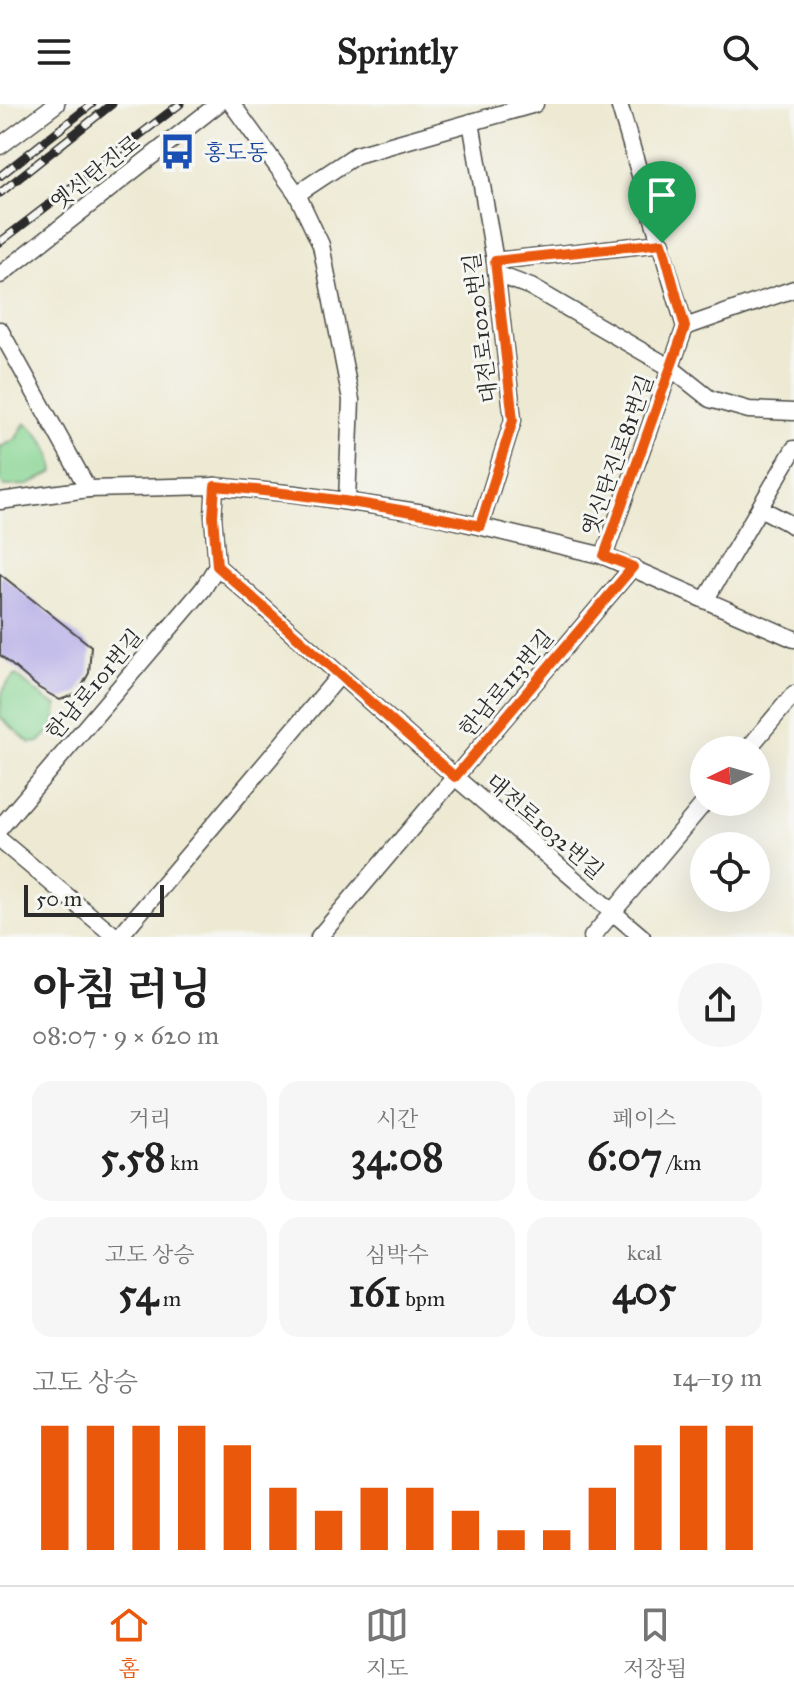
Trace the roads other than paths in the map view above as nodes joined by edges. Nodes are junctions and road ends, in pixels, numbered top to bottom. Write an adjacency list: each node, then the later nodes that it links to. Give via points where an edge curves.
1 (56, 104): 7 (street)
2 (218, 104): 11 (street, 옛신탄진로)
3 (232, 104): 8 (street)
4 (535, 104): 6 (street)
5 (619, 104): 9 (street)
6 (471, 122): 8 (street, via 356,155); 10 (street, 대전로1020번길)
7 (0, 146)
8 (297, 194): 21 (street, via 321,245 351,400)
9 (662, 243): 10 (street); 13 (street)
10 (496, 268): 15 (street, 옛신탄진로81번길); 23 (street, 대전로1020번길, via 513,420)
11 (0, 275)
12 (794, 289): 13 (street)
13 (685, 327): 15 (street, 옛신탄진로81번길)
14 (0, 330): 19 (street)
15 (671, 368): 16 (street, via 710,399 749,410); 25 (street, 옛신탄진로81번길)
16 (794, 412)
17 (794, 449): 22 (street)
18 (215, 486): 19 (street); 21 (street); 26 (street)
19 (88, 489): 20 (street)
20 (0, 501)
21 (347, 501): 23 (street)
22 (760, 508): 24 (street); 28 (street)
23 (480, 526): 25 (street)
24 (794, 526)
25 (604, 556): 27 (street)
26 (217, 566): 30 (street, 대전로1032번길); 35 (street, 한남로101번길)
27 (633, 567): 28 (street); 33 (street, 한남로113번길)
28 (706, 599): 29 (street)
29 (794, 639)
30 (340, 675): 33 (street, 대전로1032번길); 38 (street)
31 (794, 694): 32 (street)
32 (759, 736)
33 (455, 777): 37 (street, 대전로1032번길); 39 (street, 한남로113번길)
34 (693, 816): 37 (street)
35 (0, 828)
36 (0, 840): 38 (street)
37 (612, 914): 40 (street); 41 (street, 대전로1032번길)
38 (117, 937)
39 (319, 937)
40 (592, 937)
41 (642, 937)

